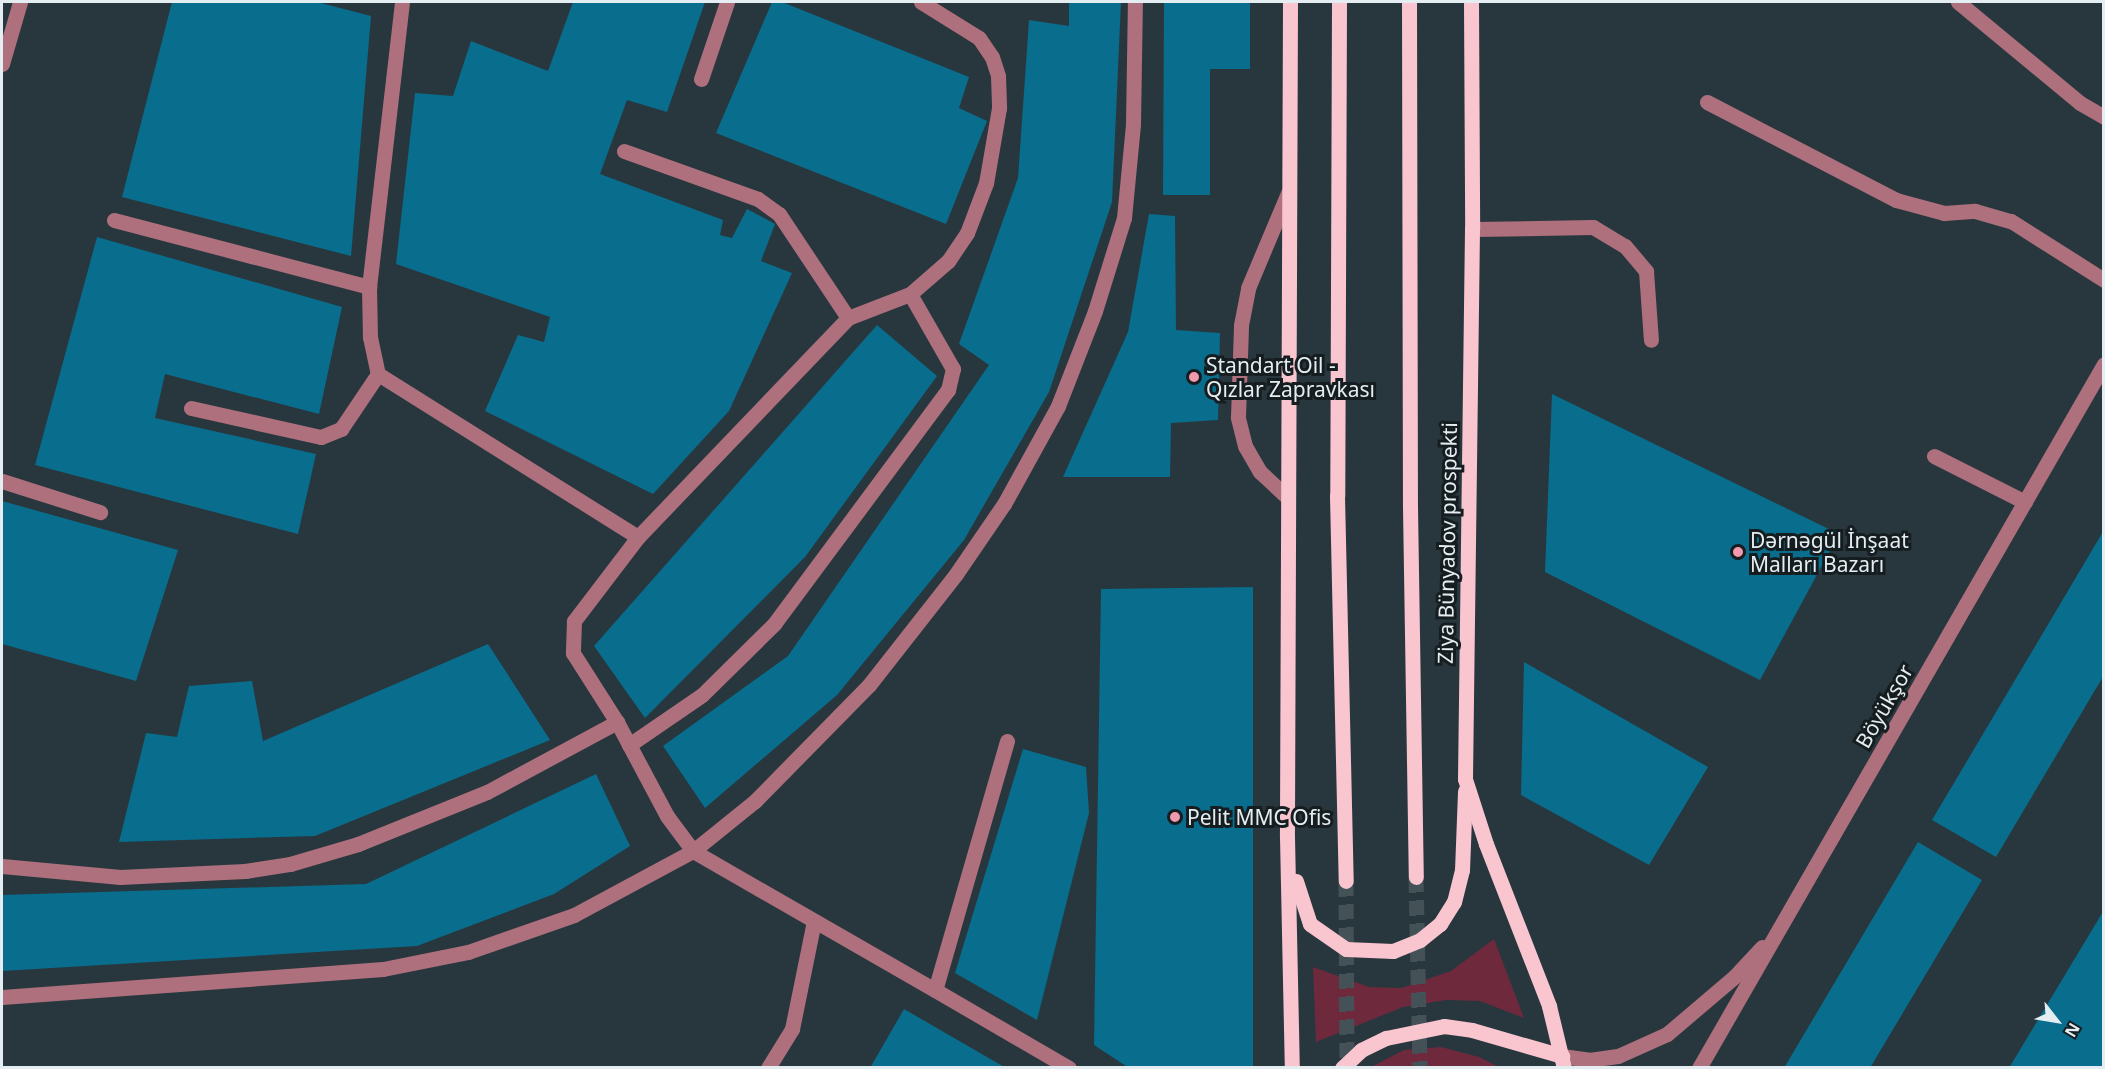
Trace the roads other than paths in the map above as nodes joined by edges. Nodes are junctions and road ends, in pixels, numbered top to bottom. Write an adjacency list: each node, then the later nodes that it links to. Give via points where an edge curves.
1 (20, 2): 11 (street)
2 (402, 2): 20 (street)
3 (727, 2): 12 (street)
4 (921, 2): 21 (street, via 979,38 992,57 998,76 999,108 986,183 967,233 948,261)
5 (1135, 2): 39 (street, via 1133,124 1124,218 1095,311 1058,406 1004,504 956,574 868,685 754,801)
6 (1290, 2): 16 (main road)
7 (1339, 2): 42 (main road, via 1338,496)
8 (1409, 2): 41 (main road, Ziya Bünyadov prospekti, via 1410,507)
9 (1471, 2): 18 (main road, Ziya Bünyadov prospekti)
10 (1958, 2): 14 (street)
11 (2, 64)
12 (701, 79)
13 (1707, 102): 19 (street, via 1896,200 1944,213 1976,211 2011,221)
14 (2103, 117)
15 (624, 151): 22 (street, via 758,199 779,214)
16 (1288, 192): 30 (main road); 30 (street, via 1248,288 1241,324 1238,417 1245,446 1260,472)
17 (114, 220): 20 (street)
18 (1472, 228): 23 (street, via 1593,227 1625,246 1646,271); 37 (main road, Ziya Bünyadov prospekti)
19 (2103, 280)
20 (369, 287): 25 (street, via 370,337)
21 (910, 294): 22 (street); 36 (street, via 953,369 948,390 774,624 702,695)
22 (848, 318): 33 (street)
23 (1651, 340)
24 (2103, 364): 26 (street, Böyükşor)
25 (378, 374): 27 (street, via 340,429 321,437); 33 (street)
26 (2097, 390): 31 (street, Böyükşor)
27 (191, 408)
28 (1934, 456): 31 (street)
29 (2, 481): 32 (street)
30 (1287, 497): 38 (main road)
31 (2025, 502): 44 (street, Böyükşor)
32 (100, 512)
33 (639, 537): 34 (street, via 574,621 573,653)
34 (617, 722): 36 (street); 40 (street, via 487,792 380,836 290,864 245,871 120,877)
35 (1007, 741): 45 (street)
36 (629, 745): 39 (street, via 667,816)
37 (1465, 779): 38 (main road, via 1462,870 1454,902 1440,924 1420,940 1393,951 1346,948 1310,924 1300,902); 47 (main road, Ziya Bünyadov prospekti, via 1495,870 1549,1006)
38 (1287, 837): 50 (main road)
39 (693, 851): 43 (street); 46 (street, via 574,915 468,952 383,969)
40 (2, 866)
41 (1416, 877)
42 (1346, 882)
43 (814, 921): 45 (street); 48 (street, via 792,1029)
44 (1784, 922): 47 (street, via 1734,977 1667,1034 1618,1056); 52 (street, Böyükşor)
45 (935, 990): 49 (street)
46 (2, 997)
47 (1563, 1062): 51 (main road, via 1472,1030 1444,1026 1386,1038 1361,1050)
48 (768, 1068)
49 (1069, 1068)
50 (1292, 1068)
51 (1342, 1068)
52 (1699, 1068)

